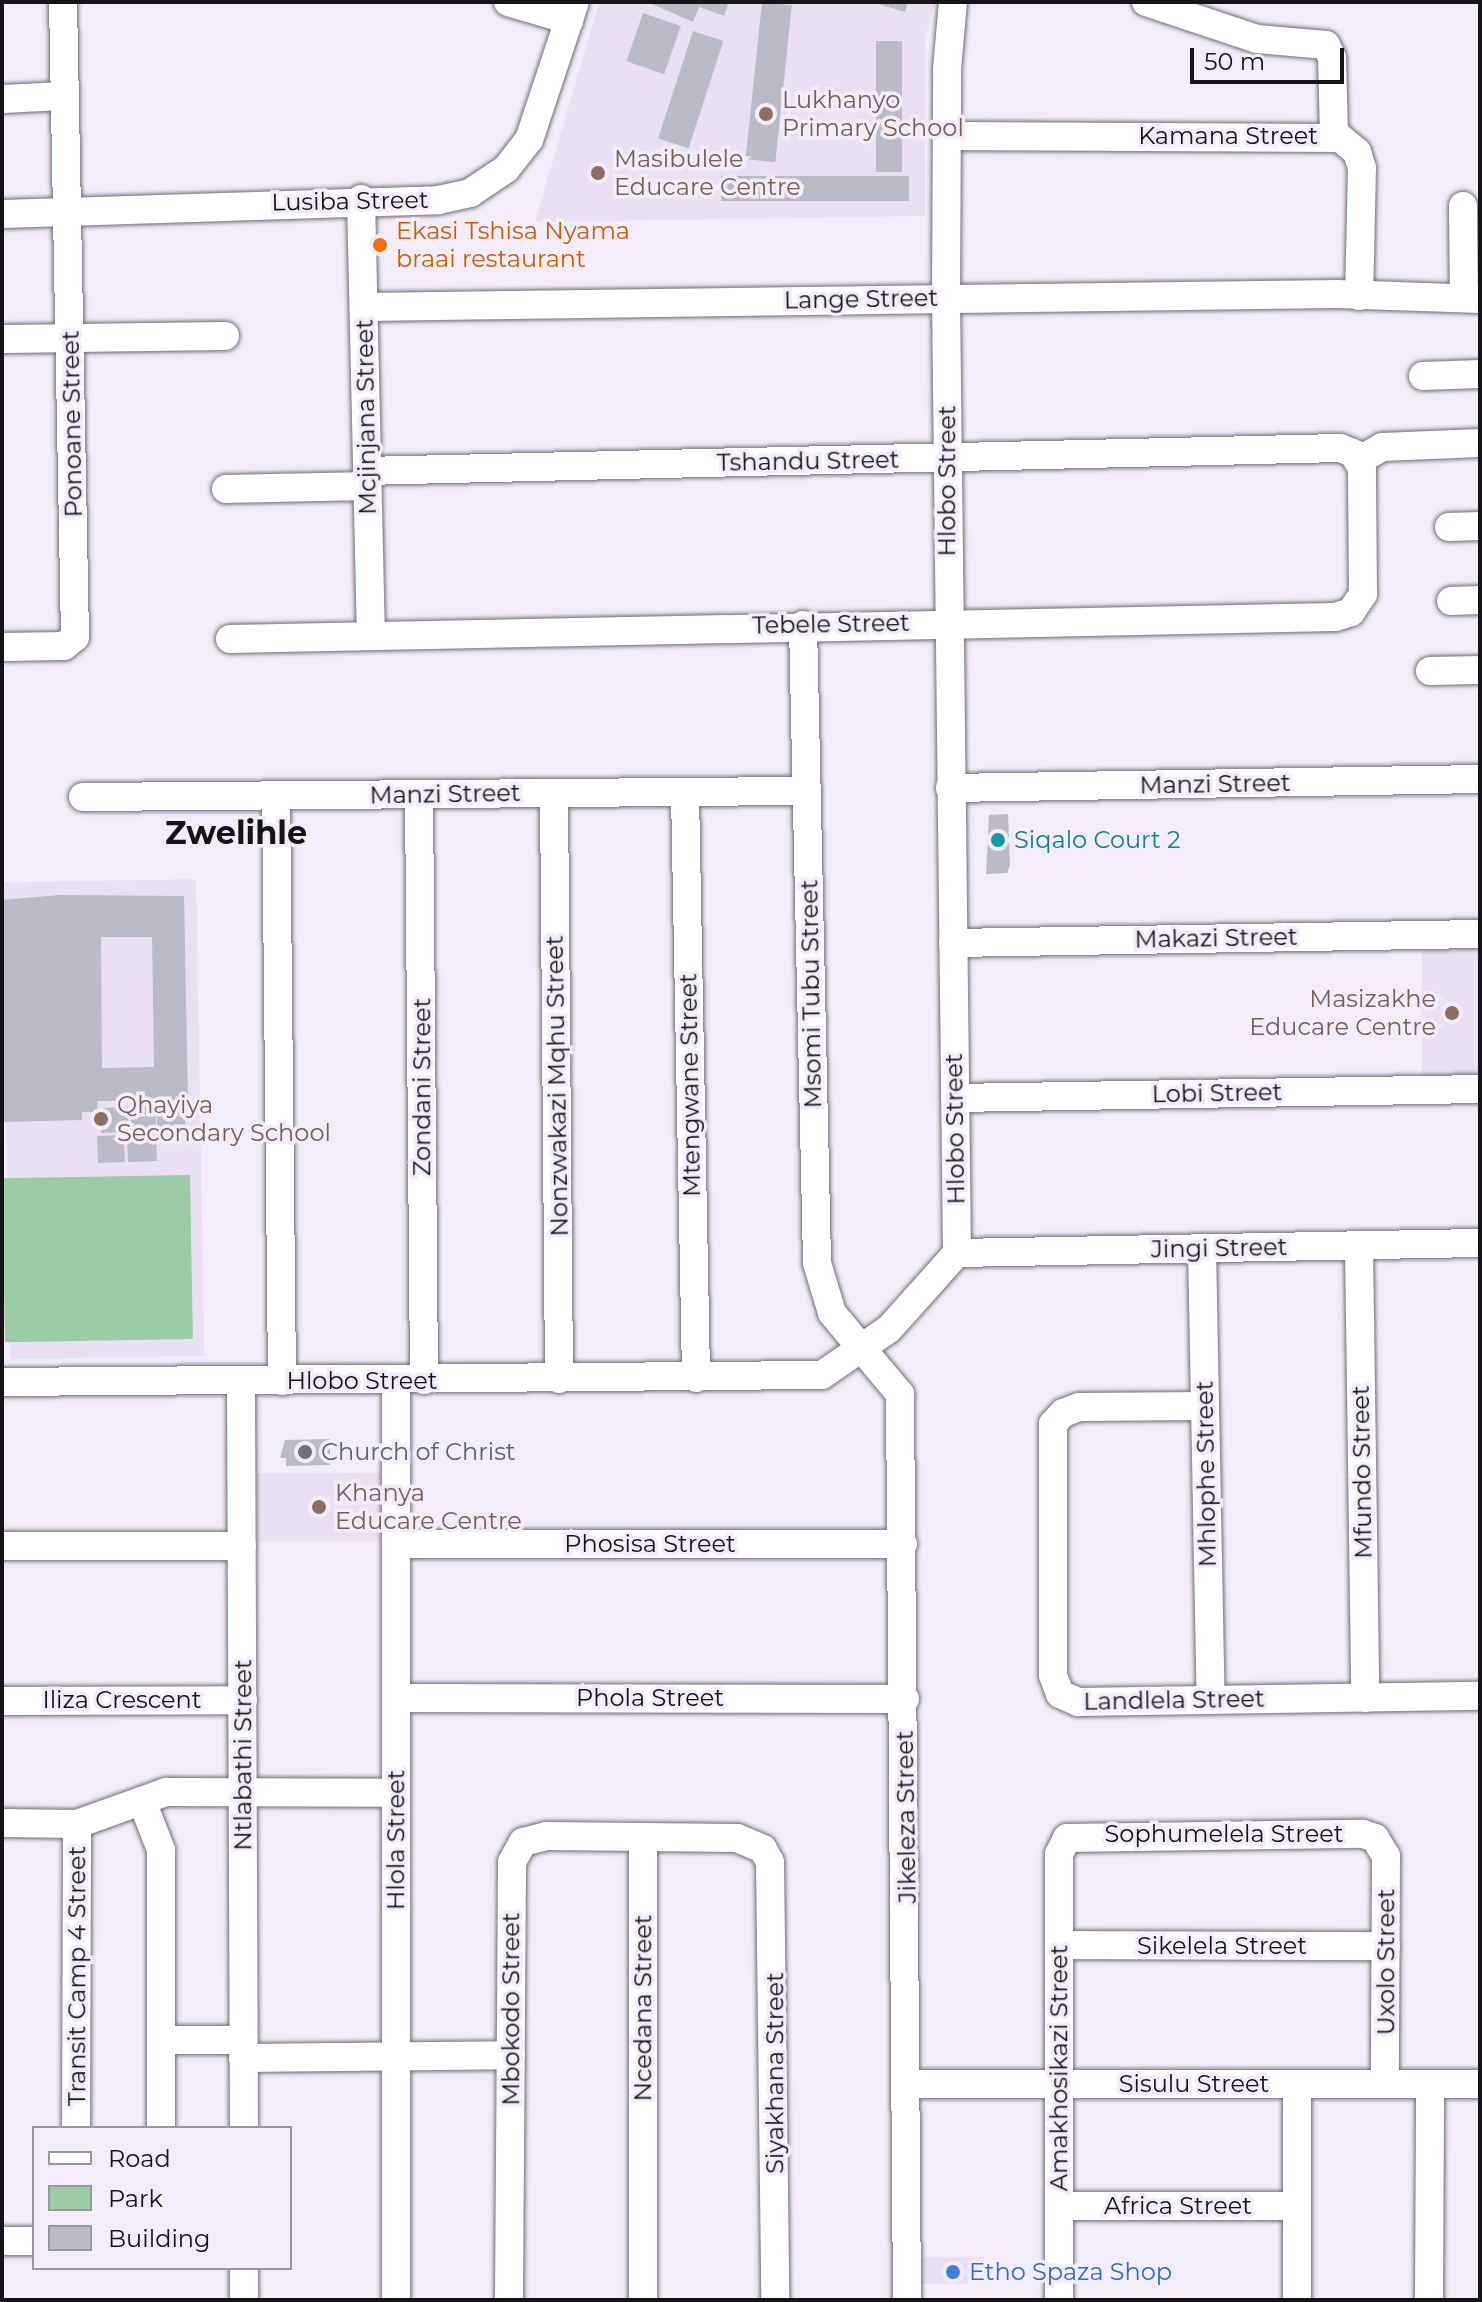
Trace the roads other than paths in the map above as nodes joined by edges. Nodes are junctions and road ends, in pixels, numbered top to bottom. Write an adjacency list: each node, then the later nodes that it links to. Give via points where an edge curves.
1 (63, 2): 6 (street, Ponoane Street)
2 (508, 2): 5 (street)
3 (953, 2): 9 (street, Hlobo Street)
4 (1146, 2): 8 (street, via 1257,39 1326,45 1332,58)
5 (572, 11): 10 (street, Lusiba Street, via 538,123 494,180 454,198)
6 (64, 96): 7 (street); 12 (street, Ponoane Street)
7 (2, 99)
8 (1334, 135): 9 (street, Kamana Street); 14 (street, Kamana Street, via 1352,146 1362,168)
9 (949, 136): 15 (street, Hlobo Street)
10 (361, 199): 12 (street, Lusiba Street); 17 (street, Mcjinjana Street)
11 (1463, 206): 16 (street)
12 (65, 210): 13 (street, Lusiba Street); 19 (street, Ponoane Street)
13 (2, 214)
14 (1359, 296): 15 (street, Lange Street); 16 (street, Lange Street)
15 (946, 298): 17 (street, Lange Street); 24 (street, Hlobo Street)
16 (1472, 298)
17 (364, 307): 26 (street, Mcjinjana Street)
18 (225, 336): 19 (street)
19 (70, 338): 20 (street); 36 (street, Ponoane Street, via 75,637 64,646)
20 (2, 339)
21 (1480, 374): 22 (street)
22 (1423, 376)
23 (1480, 443): 25 (street, via 1382,447)
24 (947, 458): 25 (street, Tshandu Street, via 1340,448); 26 (street, Tshandu Street); 32 (street, Hlobo Street)
25 (1359, 460): 32 (street, Tebele Street, via 1363,594 1343,616)
26 (367, 478): 27 (street, Tshandu Street); 34 (street, Mcjinjana Street)
27 (226, 489)
28 (1480, 526): 29 (street)
29 (1449, 527)
30 (1480, 600): 31 (street)
31 (1451, 601)
32 (948, 621): 33 (street, Tebele Street); 40 (street, Hlobo Street)
33 (803, 625): 34 (street, Tebele Street); 41 (street, Msomi Tubu Street)
34 (371, 635): 35 (street, Tebele Street)
35 (230, 639)
36 (2, 647)
37 (1480, 670): 38 (street)
38 (1430, 671)
39 (1480, 779): 40 (street, Manzi Street)
40 (950, 788): 48 (street, Hlobo Street)
41 (806, 791): 42 (street, Manzi Street); 55 (street, Msomi Tubu Street, via 817,1263 826,1301)
42 (685, 792): 43 (street, Manzi Street); 56 (street, Mtengwane Street)
43 (554, 793): 44 (street, Manzi Street); 57 (street, Nonzwakazi Mqhu Street)
44 (419, 794): 45 (street, Manzi Street); 58 (street, Zondani Street)
45 (276, 796): 46 (street, Manzi Street); 59 (street)
46 (83, 797)
47 (1480, 934): 48 (street, Makazi Street)
48 (953, 943): 50 (street, Hlobo Street)
49 (1480, 1089): 50 (street, Lobi Street)
50 (955, 1098): 54 (street, Hlobo Street)
51 (1480, 1243): 52 (street, Jingi Street)
52 (1359, 1246): 53 (street, Jingi Street); 69 (street, Mfundo Street)
53 (1202, 1248): 54 (street, Jingi Street); 62 (street, Mhlophe Street)
54 (957, 1253): 55 (street, Hlobo Street, via 889,1329)
55 (861, 1350): 56 (street, Hlobo Street, via 822,1375); 64 (street, Jikeleza Street, via 900,1394)
56 (696, 1378): 57 (street, Hlobo Street)
57 (559, 1379): 58 (street, Hlobo Street)
58 (410, 1380): 59 (street, Hlobo Street); 63 (street, Hlola Street)
59 (282, 1381): 61 (street, Hlobo Street)
60 (2, 1382): 61 (street, Hlobo Street)
61 (241, 1382): 66 (street, Ntlabathi Street)
62 (1204, 1406): 72 (street, Mhlophe Street); 72 (street, Landlela Street, via 1079,1407 1057,1418 1052,1432 1053,1675 1056,1689 1072,1701)
63 (396, 1544): 64 (street, Phosisa Street); 68 (street, Hlola Street)
64 (903, 1544): 70 (street, Jikeleza Street)
65 (2, 1546): 66 (street)
66 (242, 1546): 71 (street, Ntlabathi Street)
67 (1480, 1696): 69 (street, Landlela Street)
68 (396, 1698): 70 (street, Phola Street); 75 (street, Hlola Street)
69 (1365, 1698): 72 (street, Landlela Street)
70 (905, 1699): 88 (street, Jikeleza Street)
71 (243, 1700): 73 (street, Iliza Crescent); 74 (street, Ntlabathi Street)
72 (1211, 1700)
73 (2, 1701)
74 (243, 1790): 75 (street); 76 (street, via 166,1792); 85 (street, Ntlabathi Street)
75 (396, 1793): 87 (street, Hlola Street)
76 (142, 1801): 78 (street); 84 (street, via 161,1850)
77 (2, 1823): 78 (street)
78 (77, 1824): 94 (street, Transit Camp 4 Street)
79 (643, 1838): 86 (street, Mbokodo Street, via 547,1836 517,1847 512,1862); 105 (street, Ncedana Street); 106 (street, Siyakhana Street, via 737,1838 763,1849 774,1881)
80 (1067, 1838): 81 (street, Sophumelela Street, via 1363,1834); 82 (street, Amakhosikazi Street, via 1059,1854)
81 (1380, 1842): 83 (street, Uxolo Street, via 1386,1856)
82 (1059, 1945): 83 (street, Sikelela Street); 89 (street, Amakhosikazi Street)
83 (1386, 1946): 91 (street, Uxolo Street)
84 (161, 2040): 85 (street); 95 (street)
85 (243, 2049): 87 (street); 96 (street, Ntlabathi Street)
86 (511, 2055): 87 (street); 104 (street, Mbokodo Street)
87 (396, 2056): 103 (street, Hlola Street)
88 (907, 2084): 89 (street, Sisulu Street); 107 (street, Jikeleza Street)
89 (1059, 2084): 90 (street, Sisulu Street); 97 (street, Amakhosikazi Street)
90 (1297, 2084): 91 (street, Sisulu Street); 98 (street)
91 (1385, 2084): 92 (street, Sisulu Street)
92 (1430, 2084): 93 (street, Sisulu Street); 110 (street)
93 (1480, 2084)
94 (76, 2126)
95 (161, 2126)
96 (244, 2126)
97 (1059, 2206): 98 (street, Africa Street); 108 (street, Amakhosikazi Street)
98 (1297, 2206): 109 (street)
99 (2, 2241): 100 (street)
100 (32, 2241)
101 (244, 2270): 102 (street)
102 (244, 2300)
103 (396, 2300)
104 (509, 2300)
105 (643, 2300)
106 (775, 2300)
107 (907, 2300)
108 (1059, 2300)
109 (1297, 2300)
110 (1429, 2300)

